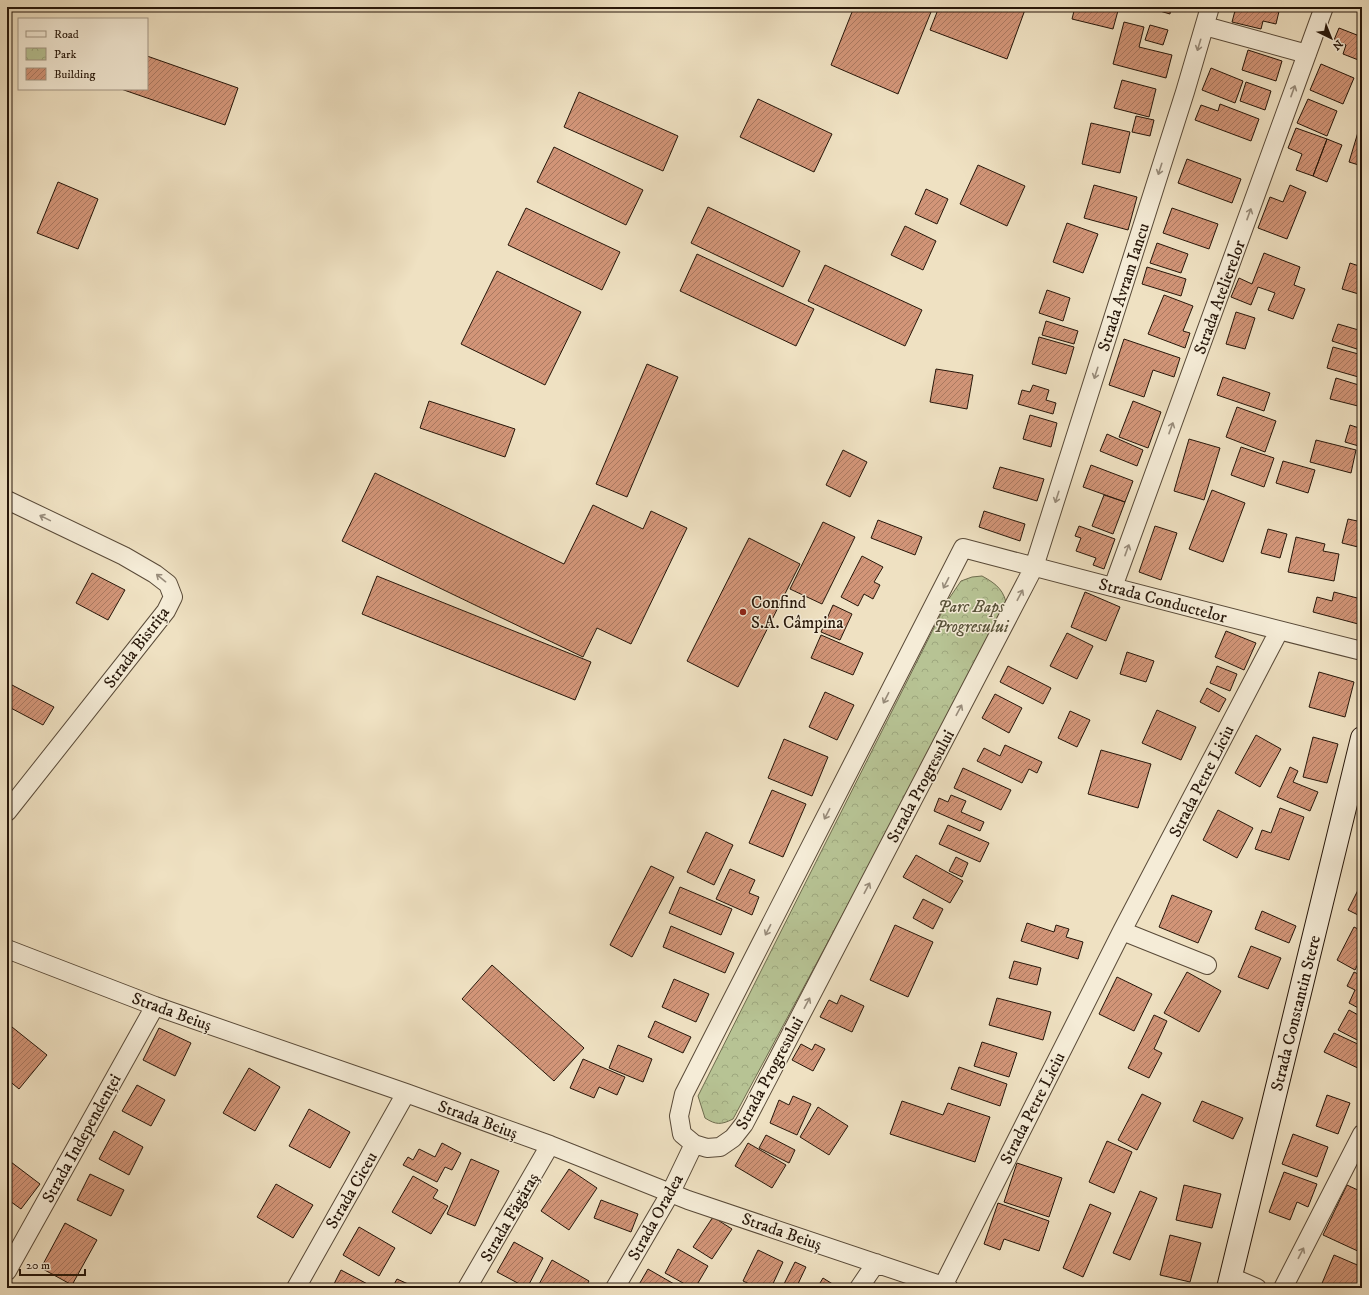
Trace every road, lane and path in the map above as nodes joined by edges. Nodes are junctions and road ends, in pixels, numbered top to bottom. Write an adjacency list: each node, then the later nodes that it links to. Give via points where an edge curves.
1 (1210, 7): 3 (street, Strada Avram Iancu)
2 (1324, 7): 4 (street, Strada Atelierelor)
3 (1205, 26): 4 (street); 6 (street, Strada Avram Iancu, one-way to 6)
4 (1307, 54): 7 (street, Strada Atelierelor, one-way to 4)
5 (7, 500): 11 (street, Strada Bistrița, one-way to 5, via 166,611 173,597 168,584 155,574 124,556)
6 (1034, 566): 7 (street, Strada Conductelor); 18 (street, Strada Progresului, one-way to 6, via 707,1148 720,1147 733,1138 744,1124); 18 (street, Strada Conductelor, one-way to 18, via 963,548 684,1094 679,1116 682,1134)
7 (1113, 587): 8 (street, Strada Conductelor)
8 (1279, 631): 9 (street, Strada Conductelor); 12 (street, Strada Petre Liciu)
9 (1362, 651)
10 (1362, 738): 23 (street, Strada Constantin Stere)
11 (7, 812)
12 (1122, 931): 14 (street); 24 (street, Strada Petre Liciu)
13 (7, 949): 15 (street, Strada Beiuș)
14 (1207, 965)
15 (155, 1006): 16 (street, Strada Beiuș); 22 (street, Strada Independenței)
16 (406, 1093): 19 (street, Strada Beiuș); 25 (street, Strada Ciceu)
17 (1362, 1134): 30 (street, one-way to 17)
18 (694, 1144): 20 (street, Strada Oradea)
19 (550, 1145): 20 (street, Strada Beiuș); 26 (street, Strada Făgăraș)
20 (670, 1192): 21 (street, Strada Beiuș); 27 (street, Strada Oradea)
21 (876, 1263): 24 (street, Strada Beiuș); 28 (street)
22 (7, 1271)
23 (1230, 1282): 29 (street)
24 (946, 1287)
25 (296, 1288)
26 (467, 1288)
27 (615, 1288)
28 (859, 1288)
29 (1257, 1288)
30 (1283, 1288)

